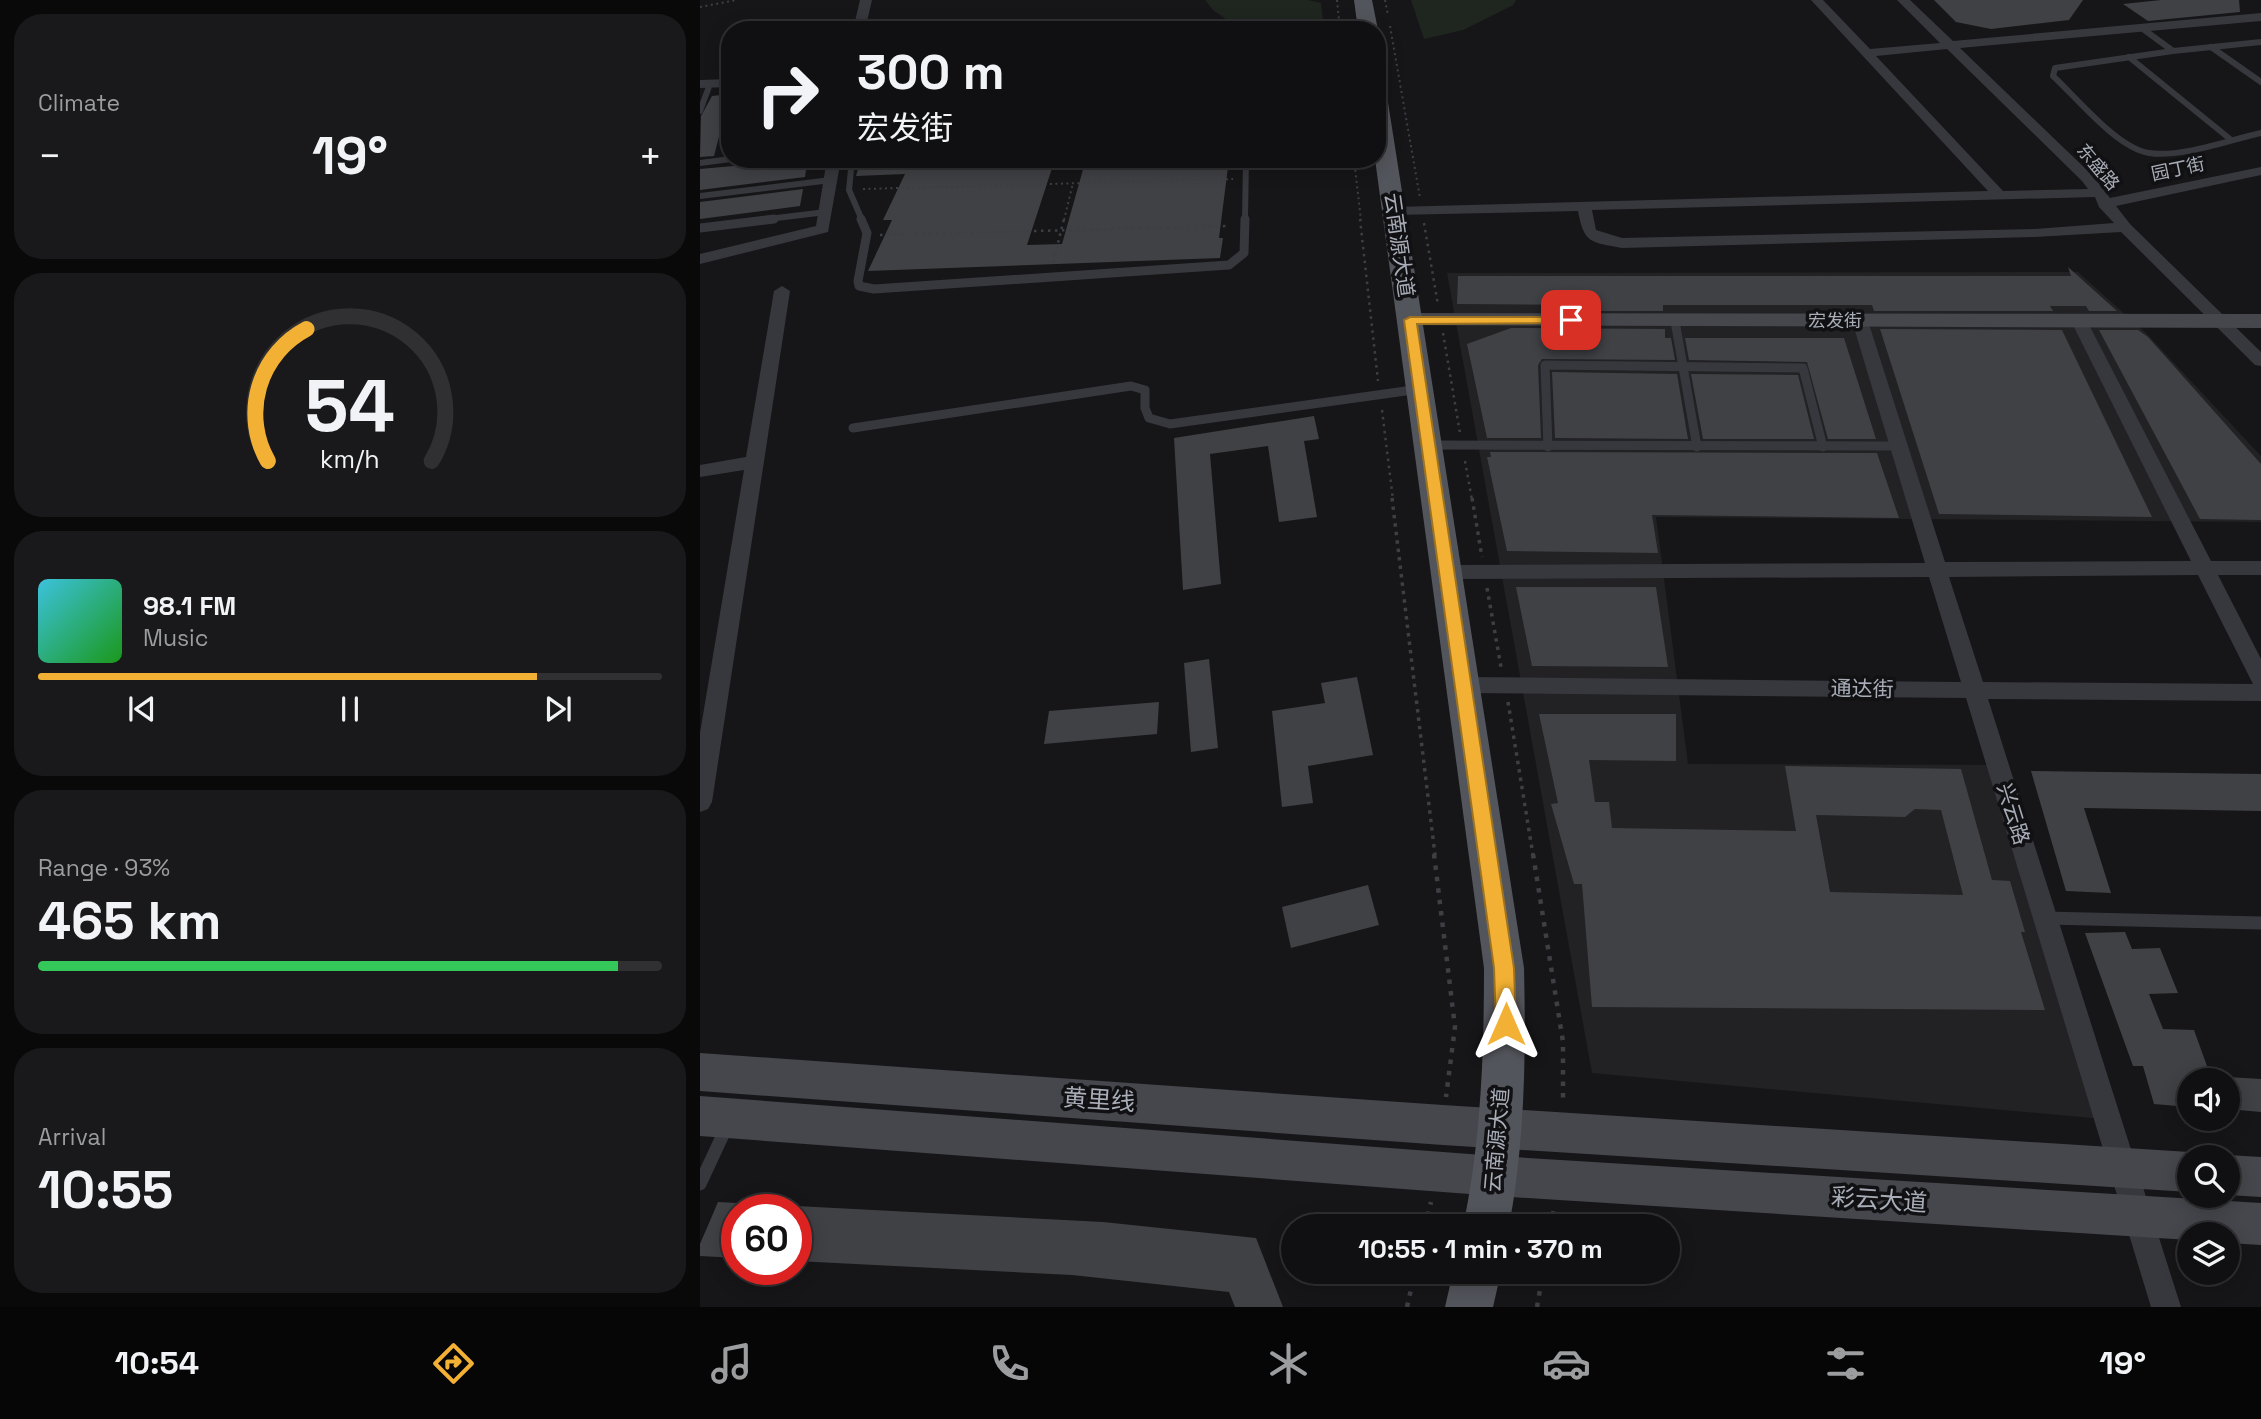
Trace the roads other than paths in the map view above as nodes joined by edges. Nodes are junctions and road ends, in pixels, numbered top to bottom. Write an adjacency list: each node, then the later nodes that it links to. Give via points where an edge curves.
1 (866, 0): 6 (street)
2 (1363, 0): 7 (main road)
3 (1817, 0): 13 (street)
4 (1903, 0): 10 (street, 东盛路)
5 (2261, 17): 8 (street)
6 (861, 21)
7 (1366, 21)
8 (2143, 29): 10 (street); 12 (lane)
9 (2261, 43): 11 (lane)
10 (1951, 46): 13 (street); 31 (street, 东盛路, via 2087,178)
11 (2211, 47): 12 (lane); 15 (lane)
12 (2173, 51): 14 (lane)
13 (1866, 53): 29 (street)
14 (2129, 57): 20 (lane); 20 (lane, via 2059,67 2052,72 2128,144 2143,152)
15 (2261, 82)
16 (705, 84): 17 (lane)
17 (701, 103): 18 (lane)
18 (700, 111)
19 (2261, 132): 20 (lane)
20 (2230, 139)
21 (1386, 157): 33 (main road, 云南源大道)
22 (721, 160): 23 (lane)
23 (700, 163)
24 (833, 168): 28 (street)
25 (851, 168): 26 (lane, via 849,190 867,236 858,281 866,288 1222,268 1244,253)
26 (1246, 168)
27 (2261, 171): 31 (street, 园丁街)
28 (831, 180): 30 (lane); 34 (street)
29 (1999, 195): 31 (street, 园丁街); 32 (street, 园丁街)
30 (700, 196)
31 (2101, 198): 35 (street, 东盛路)
32 (1584, 206): 33 (street, 园丁街); 35 (street, via 1589,232 1622,243)
33 (1394, 211): 39 (main road, 云南源大道)
34 (826, 212): 36 (lane); 37 (street, via 823,229)
35 (2125, 227): 43 (street, 东盛路)
36 (700, 228)
37 (700, 259)
38 (782, 291): 54 (street)
39 (1410, 320): 40 (main road, 宏发街); 47 (main road, 云南源大道)
40 (1675, 321): 41 (main road, 宏发街); 46 (lane)
41 (1860, 321): 42 (main road, 宏发街); 50 (street, 兴云路)
42 (2079, 321): 43 (main road, 宏发街); 56 (street)
43 (2221, 321): 44 (main road, 宏发街); 45 (street, 东盛路)
44 (2261, 321)
45 (2261, 360)
46 (1683, 367): 51 (lane, via 1545,365); 52 (lane); 53 (lane, via 1802,368)
47 (1420, 389): 48 (lane, via 1162,424 1146,414 1146,390 1131,386); 49 (main road, 云南源大道)
48 (853, 428)
49 (1428, 445): 51 (lane); 59 (main road, 云南源大道)
50 (1899, 446): 53 (lane); 58 (street, 兴云路)
51 (1548, 447): 52 (lane)
52 (1697, 447): 53 (lane)
53 (1823, 447)
54 (754, 462): 55 (street); 64 (street)
55 (700, 471)
56 (2204, 568): 57 (street); 58 (street); 60 (street)
57 (2261, 568)
58 (1937, 570): 59 (street); 62 (street, 兴云路)
59 (1446, 572): 61 (main road, 云南源大道)
60 (2261, 680)
61 (1464, 685): 62 (street, 通达街); 69 (main road, 云南源大道, via 1505,981)
62 (1975, 691): 63 (street, 通达街); 65 (street, 兴云路)
63 (2261, 693)
64 (700, 802)
65 (2045, 918): 66 (lane); 70 (street, 兴云路)
66 (2261, 923)
67 (700, 1072): 69 (main road, 黄里线)
68 (715, 1118): 72 (main road, 黄里线); 75 (lane)
69 (1498, 1129): 70 (main road); 72 (main road, 云南源大道)
70 (2123, 1168): 71 (main road); 77 (street, 兴云路)
71 (2177, 1171)
72 (1496, 1176): 76 (main road, 云南源大道); 77 (main road, 彩云大道)
73 (2240, 1176): 74 (main road)
74 (2261, 1177)
75 (700, 1184)
76 (1489, 1214)
77 (2138, 1216): 78 (main road, 彩云大道); 81 (street, 兴云路)
78 (2261, 1224)
79 (1474, 1284): 80 (main road)
80 (1469, 1307)
81 (2166, 1307)

